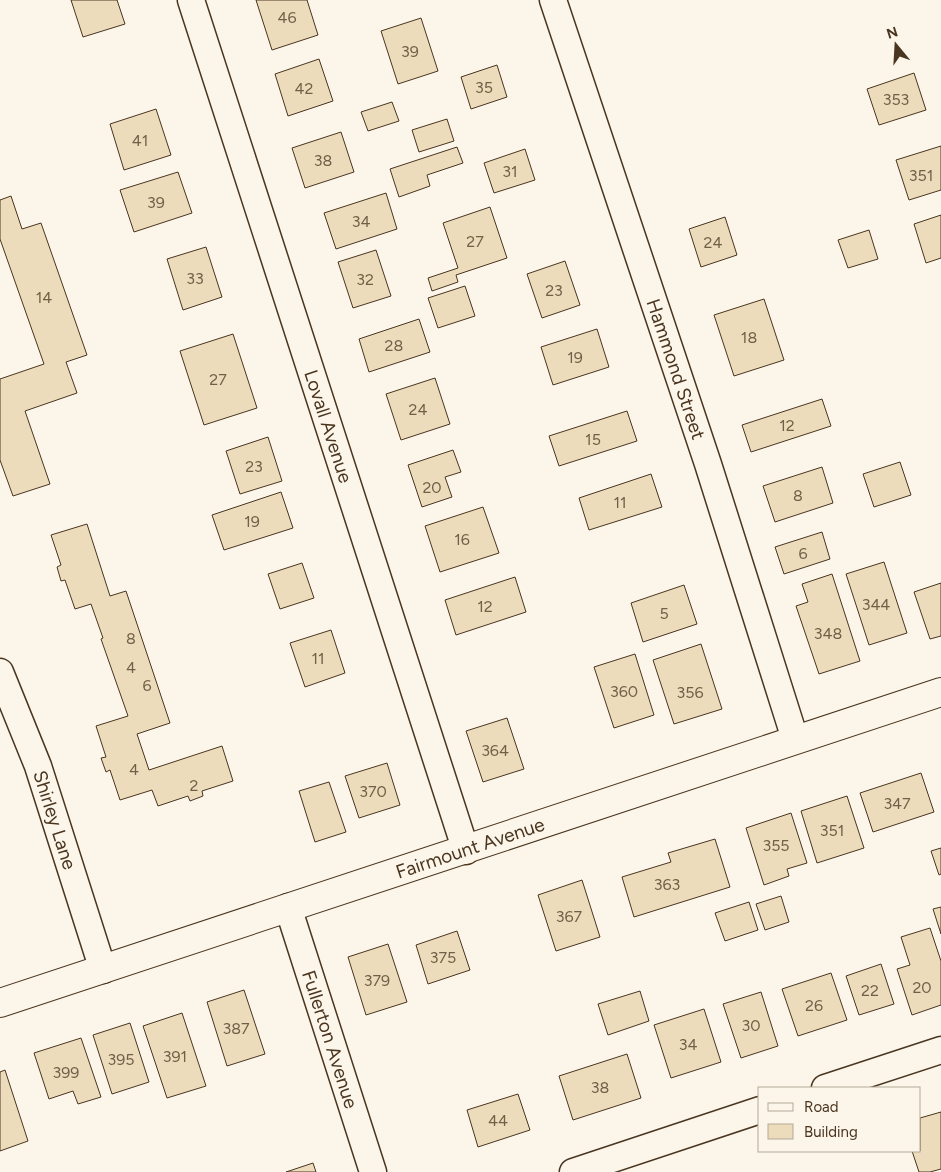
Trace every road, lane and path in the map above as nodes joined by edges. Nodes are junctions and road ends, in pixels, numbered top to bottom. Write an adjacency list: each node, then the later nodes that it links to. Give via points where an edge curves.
1 (191, 0): 6 (street, Lovall Avenue)
2 (553, 0): 5 (street, Hammond Street, via 708,464)
3 (0, 672): 8 (street, Shirley Lane, via 38,766)
4 (941, 692): 5 (main road, Fairmount Avenue)
5 (795, 739): 6 (main road, Fairmount Avenue)
6 (466, 851): 7 (main road, Fairmount Avenue)
7 (288, 907): 8 (main road, Fairmount Avenue); 13 (street, Fullerton Avenue)
8 (103, 970): 9 (main road, Fairmount Avenue)
9 (0, 1003)
10 (941, 1050): 11 (street)
11 (828, 1087)
12 (758, 1111): 14 (street)
13 (373, 1172)
14 (573, 1172)

